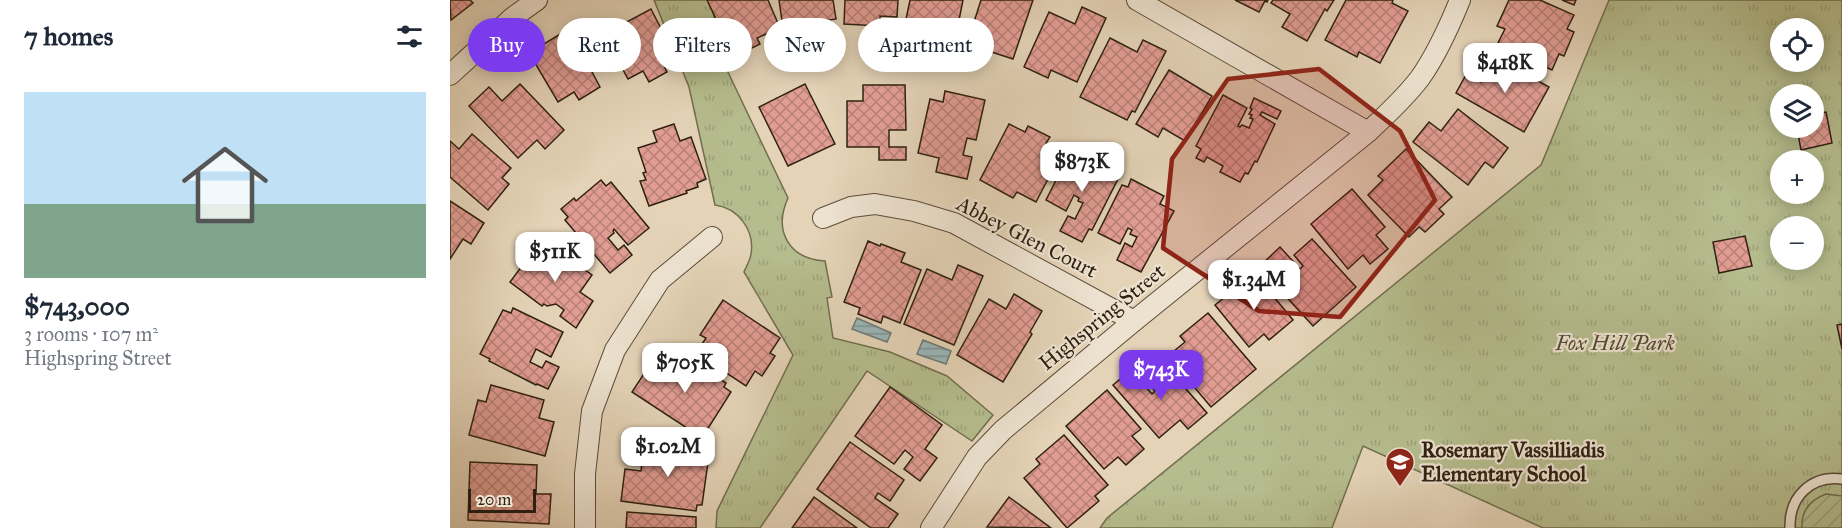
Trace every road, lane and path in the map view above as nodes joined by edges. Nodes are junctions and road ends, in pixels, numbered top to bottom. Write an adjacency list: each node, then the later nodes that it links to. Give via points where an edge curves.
1 (537, 0): 4 (street)
2 (1137, 0): 5 (street)
3 (1460, 0): 5 (street, Highspring Street, via 1445,36 1420,78)
4 (450, 75)
5 (1368, 132): 8 (street, Highspring Street)
6 (823, 218): 8 (street, Abbey Glen Court, via 851,207 875,204 954,223)
7 (712, 237): 10 (street, via 660,280 615,350 592,411 585,474)
8 (1134, 321): 11 (street, Highspring Street, via 1003,430 977,457)
9 (1842, 479): 12 (lane, via 1820,480 1799,494)
10 (585, 528)
11 (931, 528)
12 (1790, 528)

